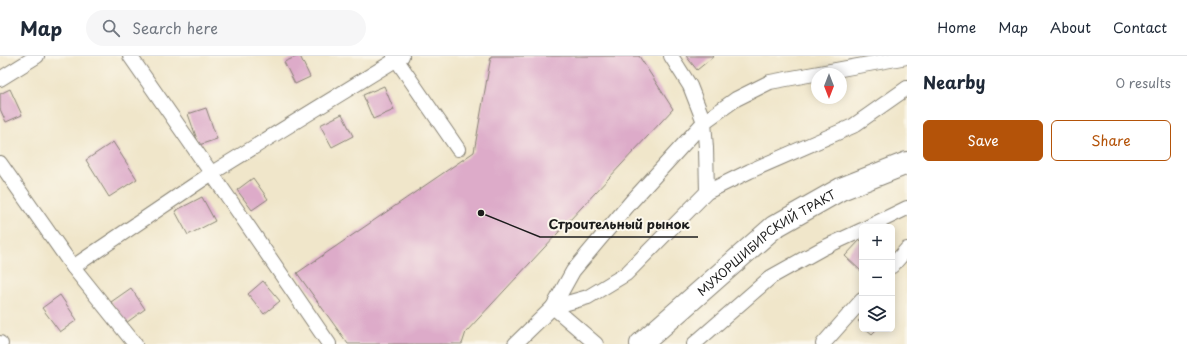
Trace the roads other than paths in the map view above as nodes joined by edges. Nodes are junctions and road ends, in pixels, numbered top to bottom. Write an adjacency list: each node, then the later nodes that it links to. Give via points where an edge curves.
1 (37, 56): 6 (street)
2 (130, 56): 12 (street)
3 (671, 56): 8 (street, via 690,86)
4 (907, 56): 8 (street, via 770,82 736,99)
5 (398, 57): 9 (street); 12 (street)
6 (0, 78)
7 (907, 88): 13 (street, via 853,126)
8 (704, 122): 13 (street); 21 (street, via 573,270)
9 (458, 149)
10 (0, 163): 19 (street)
11 (907, 163): 26 (main road, МУХОРШИБИРСКИЙ ТРАКТ, via 840,189 774,227)
12 (212, 173): 19 (street); 23 (street)
13 (707, 192): 21 (street, via 626,274 588,297)
14 (907, 208): 15 (street)
15 (874, 224)
16 (859, 231): 27 (street, via 771,277)
17 (907, 249): 18 (street)
18 (895, 263)
19 (73, 267): 22 (street)
20 (859, 303): 28 (street)
21 (553, 307): 24 (street); 25 (street)
22 (135, 344)
23 (329, 344)
24 (515, 344)
25 (596, 344)
26 (641, 344)
27 (694, 344)
28 (823, 344)

